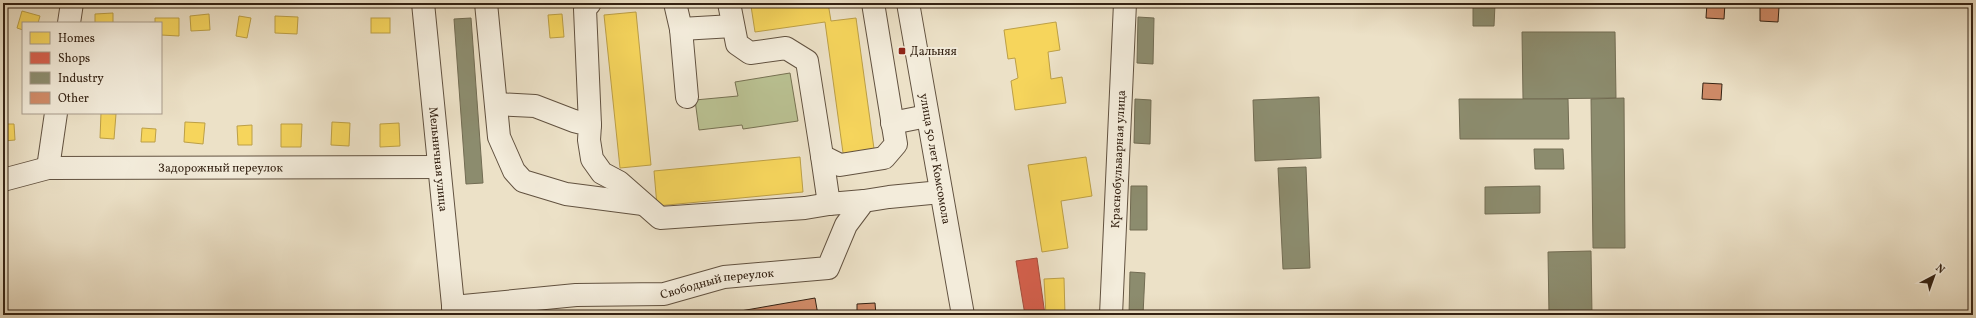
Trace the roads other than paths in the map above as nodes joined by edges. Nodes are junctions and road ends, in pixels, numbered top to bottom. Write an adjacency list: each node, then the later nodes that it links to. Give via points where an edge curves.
1 (72, 3): 10 (street)
2 (423, 3): 20 (street, Мельничная улица)
3 (486, 3): 14 (street)
4 (590, 3): 18 (street, via 585,9)
5 (675, 3): 12 (street)
6 (729, 3): 11 (street)
7 (873, 3): 17 (street)
8 (908, 3): 16 (street, улица 50 лет Комсомола)
9 (1125, 3): 29 (street, Краснобульварная улица)
10 (69, 22)
11 (733, 26): 12 (street); 19 (street, via 736,44 750,53 786,48 807,61)
12 (681, 29): 13 (street)
13 (688, 97)
14 (496, 104): 18 (street, via 535,106 574,121); 25 (street, via 499,137 514,171 524,182 566,194)
15 (56, 114): 21 (street)
16 (928, 116): 17 (street); 23 (street, улица 50 лет Комсомола)
17 (892, 123): 19 (street, via 896,144 884,158 840,165)
18 (590, 124): 25 (street, via 592,159 602,172 619,182)
19 (822, 156): 26 (street)
20 (439, 167): 21 (street, Задорожный переулок); 27 (street, Мельничная улица)
21 (48, 168): 22 (street, Задорожный переулок)
22 (3, 180)
23 (941, 192): 24 (street); 28 (street, улица 50 лет Комсомола)
24 (864, 201): 26 (street); 27 (street, Свободный переулок, via 846,225 828,268 724,277 664,294 576,295)
25 (643, 204): 26 (street, via 660,218 805,208)
26 (829, 204)
27 (453, 311)
28 (963, 315)
29 (1111, 315)

